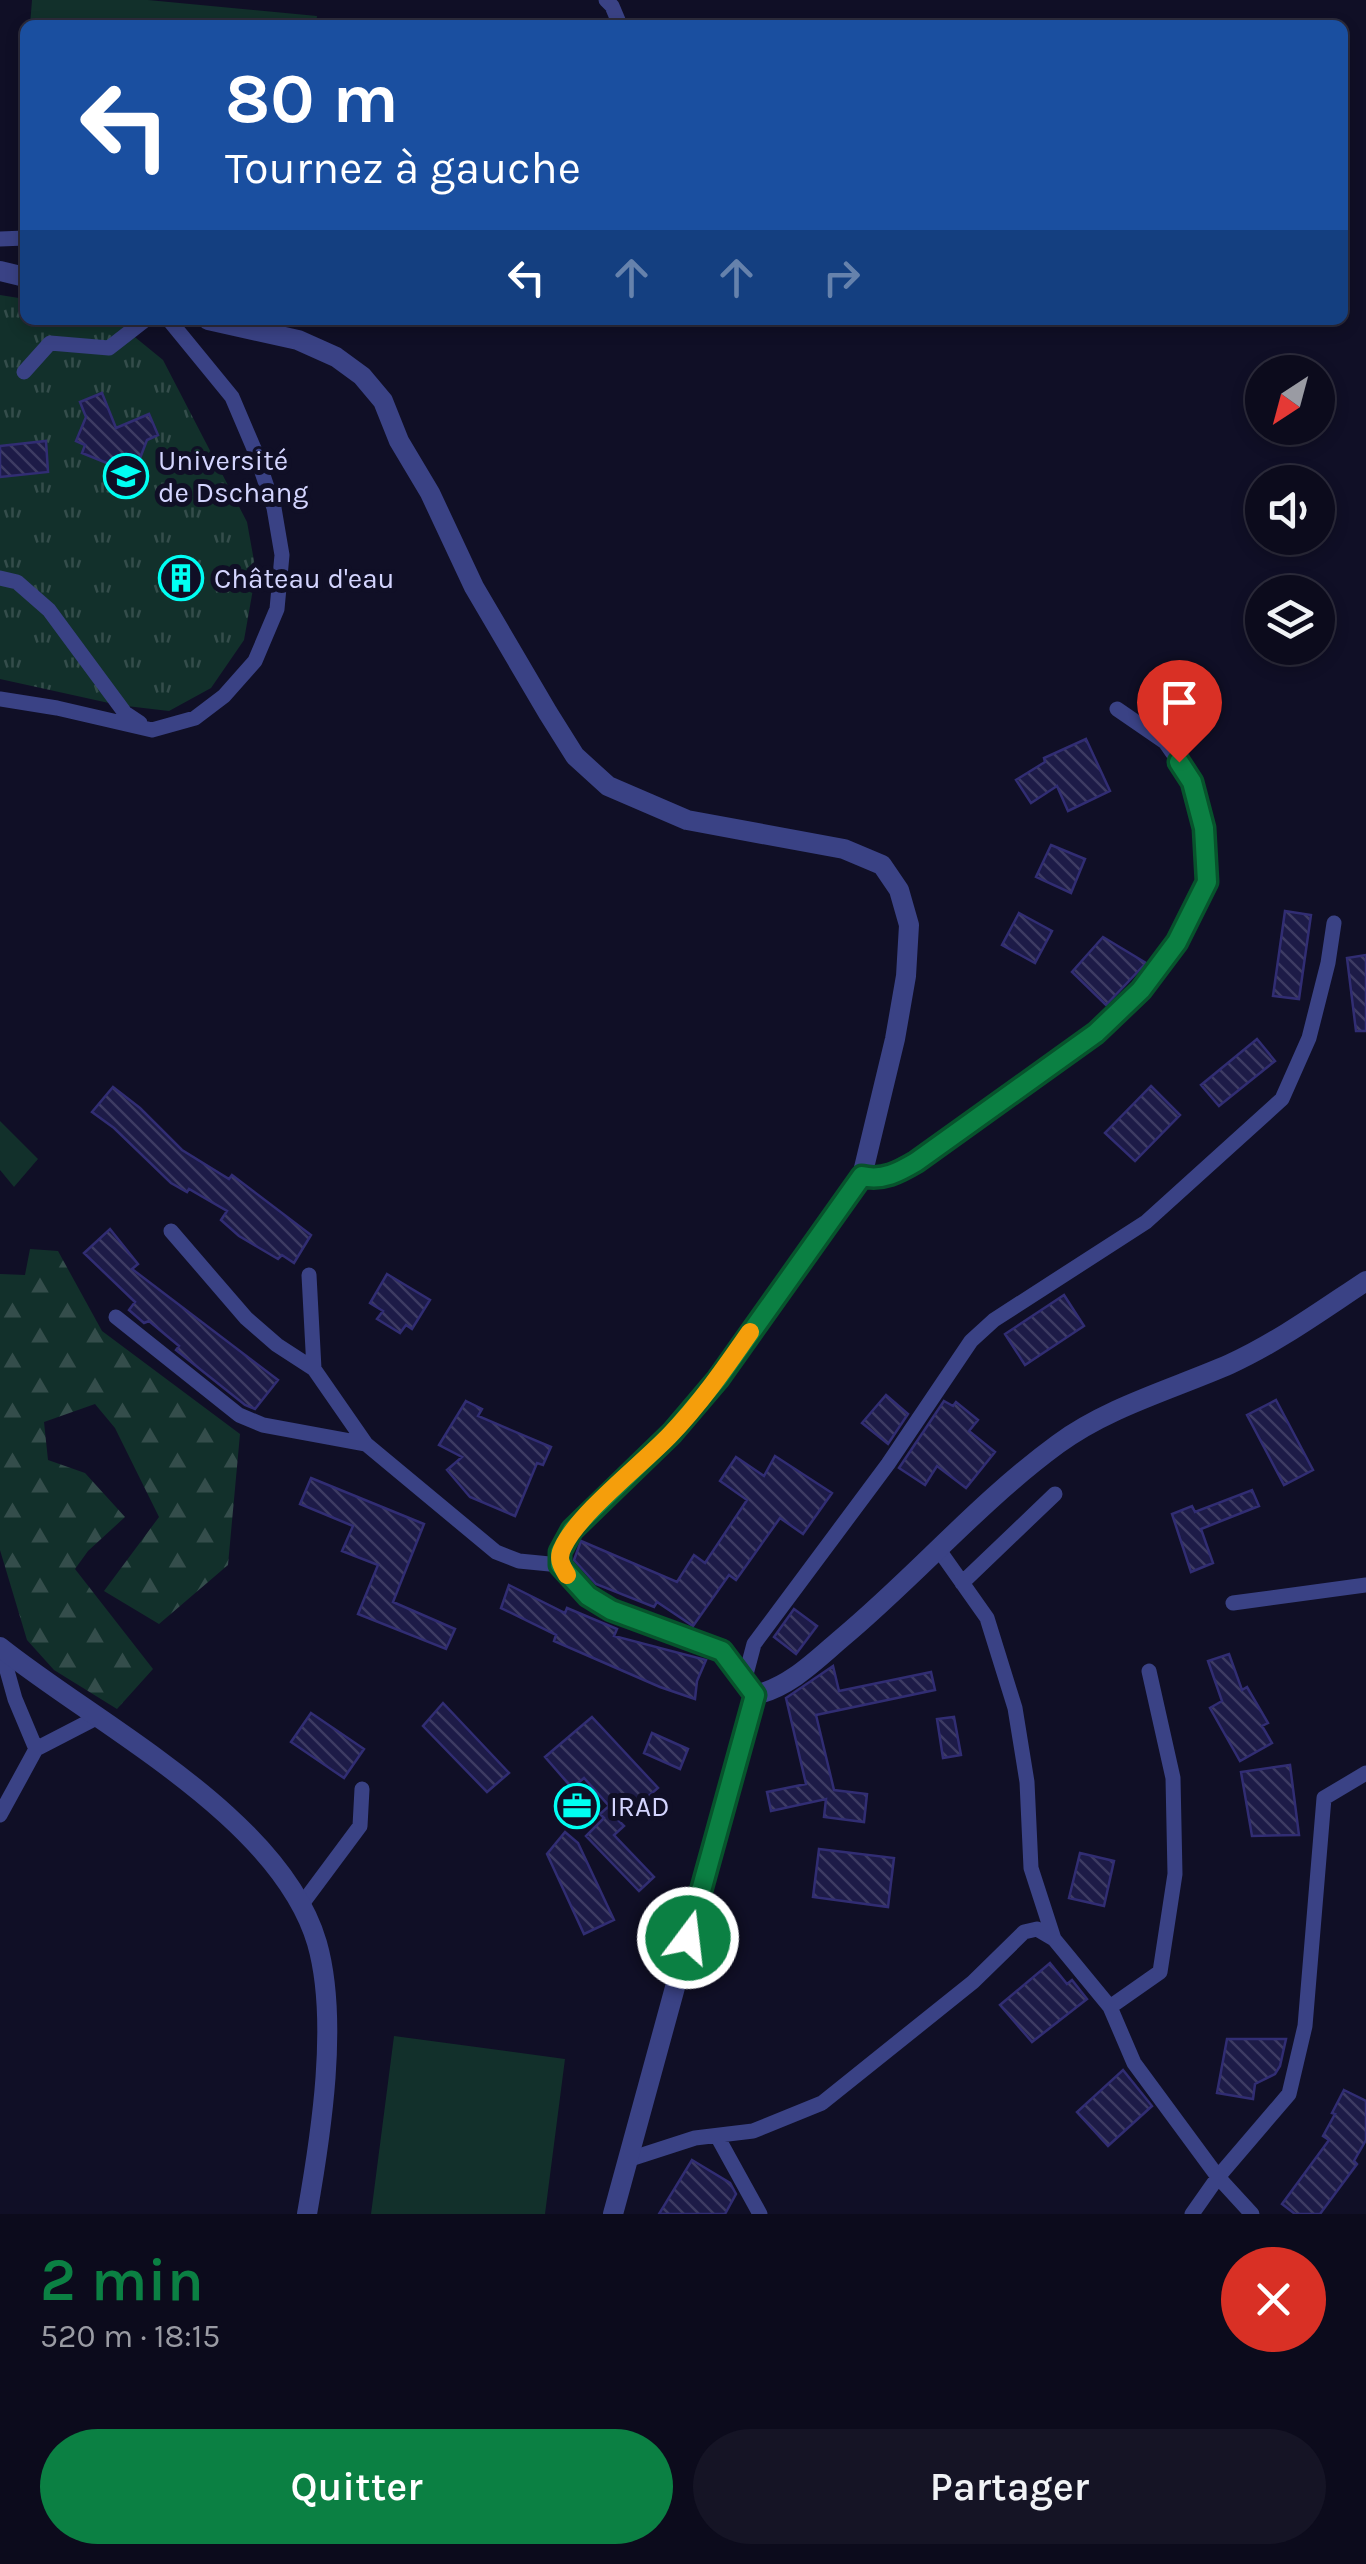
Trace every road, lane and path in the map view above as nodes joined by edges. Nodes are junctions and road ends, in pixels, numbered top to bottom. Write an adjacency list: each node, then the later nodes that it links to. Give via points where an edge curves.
1 (139, 325): 4 (street, via 109,348 50,343)
2 (173, 325): 8 (street, via 232,397 274,508 282,556 277,609 255,661 195,718)
3 (230, 325): 10 (street, via 298,340 336,357 382,400 474,587 575,756 608,786 687,820 844,849 882,864 899,890 909,925 906,976)
4 (24, 372)
5 (0, 578): 8 (street, via 18,582 49,610 125,713)
6 (0, 699): 8 (street)
7 (1117, 709): 10 (street, via 1165,742 1192,782 1204,828 1207,882 1177,942 1141,990 1096,1033 916,1162 895,1174)
8 (152, 730)
9 (1334, 923): 25 (street, via 1308,1038 1282,1099 1146,1222 971,1340 754,1644)
10 (862, 1176): 19 (street, via 718,1379 572,1530)
11 (171, 1231): 15 (street, via 246,1318)
12 (308, 1276): 15 (street)
13 (1366, 1280): 18 (street, via 1234,1362 1059,1443)
14 (116, 1317): 16 (street, via 239,1415 263,1426)
15 (314, 1369): 16 (street)
16 (366, 1444): 19 (street, via 496,1552 520,1562)
17 (1055, 1494): 20 (street)
18 (939, 1550): 20 (street); 25 (street, via 798,1675 772,1691)
19 (560, 1565): 25 (street, via 611,1610 722,1651)
20 (962, 1583): 32 (street, via 987,1618 1016,1708 1031,1868)
21 (1366, 1584): 22 (street)
22 (1233, 1603)
23 (1, 1648): 26 (street); 27 (street)
24 (1149, 1672): 33 (street, via 1173,1778 1176,1874 1160,1972)
25 (750, 1686): 35 (street)
26 (96, 1718): 27 (street); 31 (street, via 234,1820)
27 (36, 1749): 30 (street)
28 (1366, 1773): 36 (street, via 1324,1798 1306,2026 1289,2094)
29 (362, 1790): 31 (street, via 360,1826)
30 (0, 1815)
31 (302, 1904): 37 (street, via 317,1943 328,2016)
32 (1054, 1938): 33 (street); 34 (street, via 1038,1929 1024,1932 973,1982 822,2103 753,2131)
33 (1110, 2007): 36 (street, via 1134,2063)
34 (717, 2136): 35 (street); 39 (street)
35 (627, 2160): 38 (street)
36 (1218, 2177): 40 (street); 41 (street)
37 (307, 2214)
38 (612, 2214)
39 (760, 2214)
40 (1192, 2214)
41 (1252, 2214)

